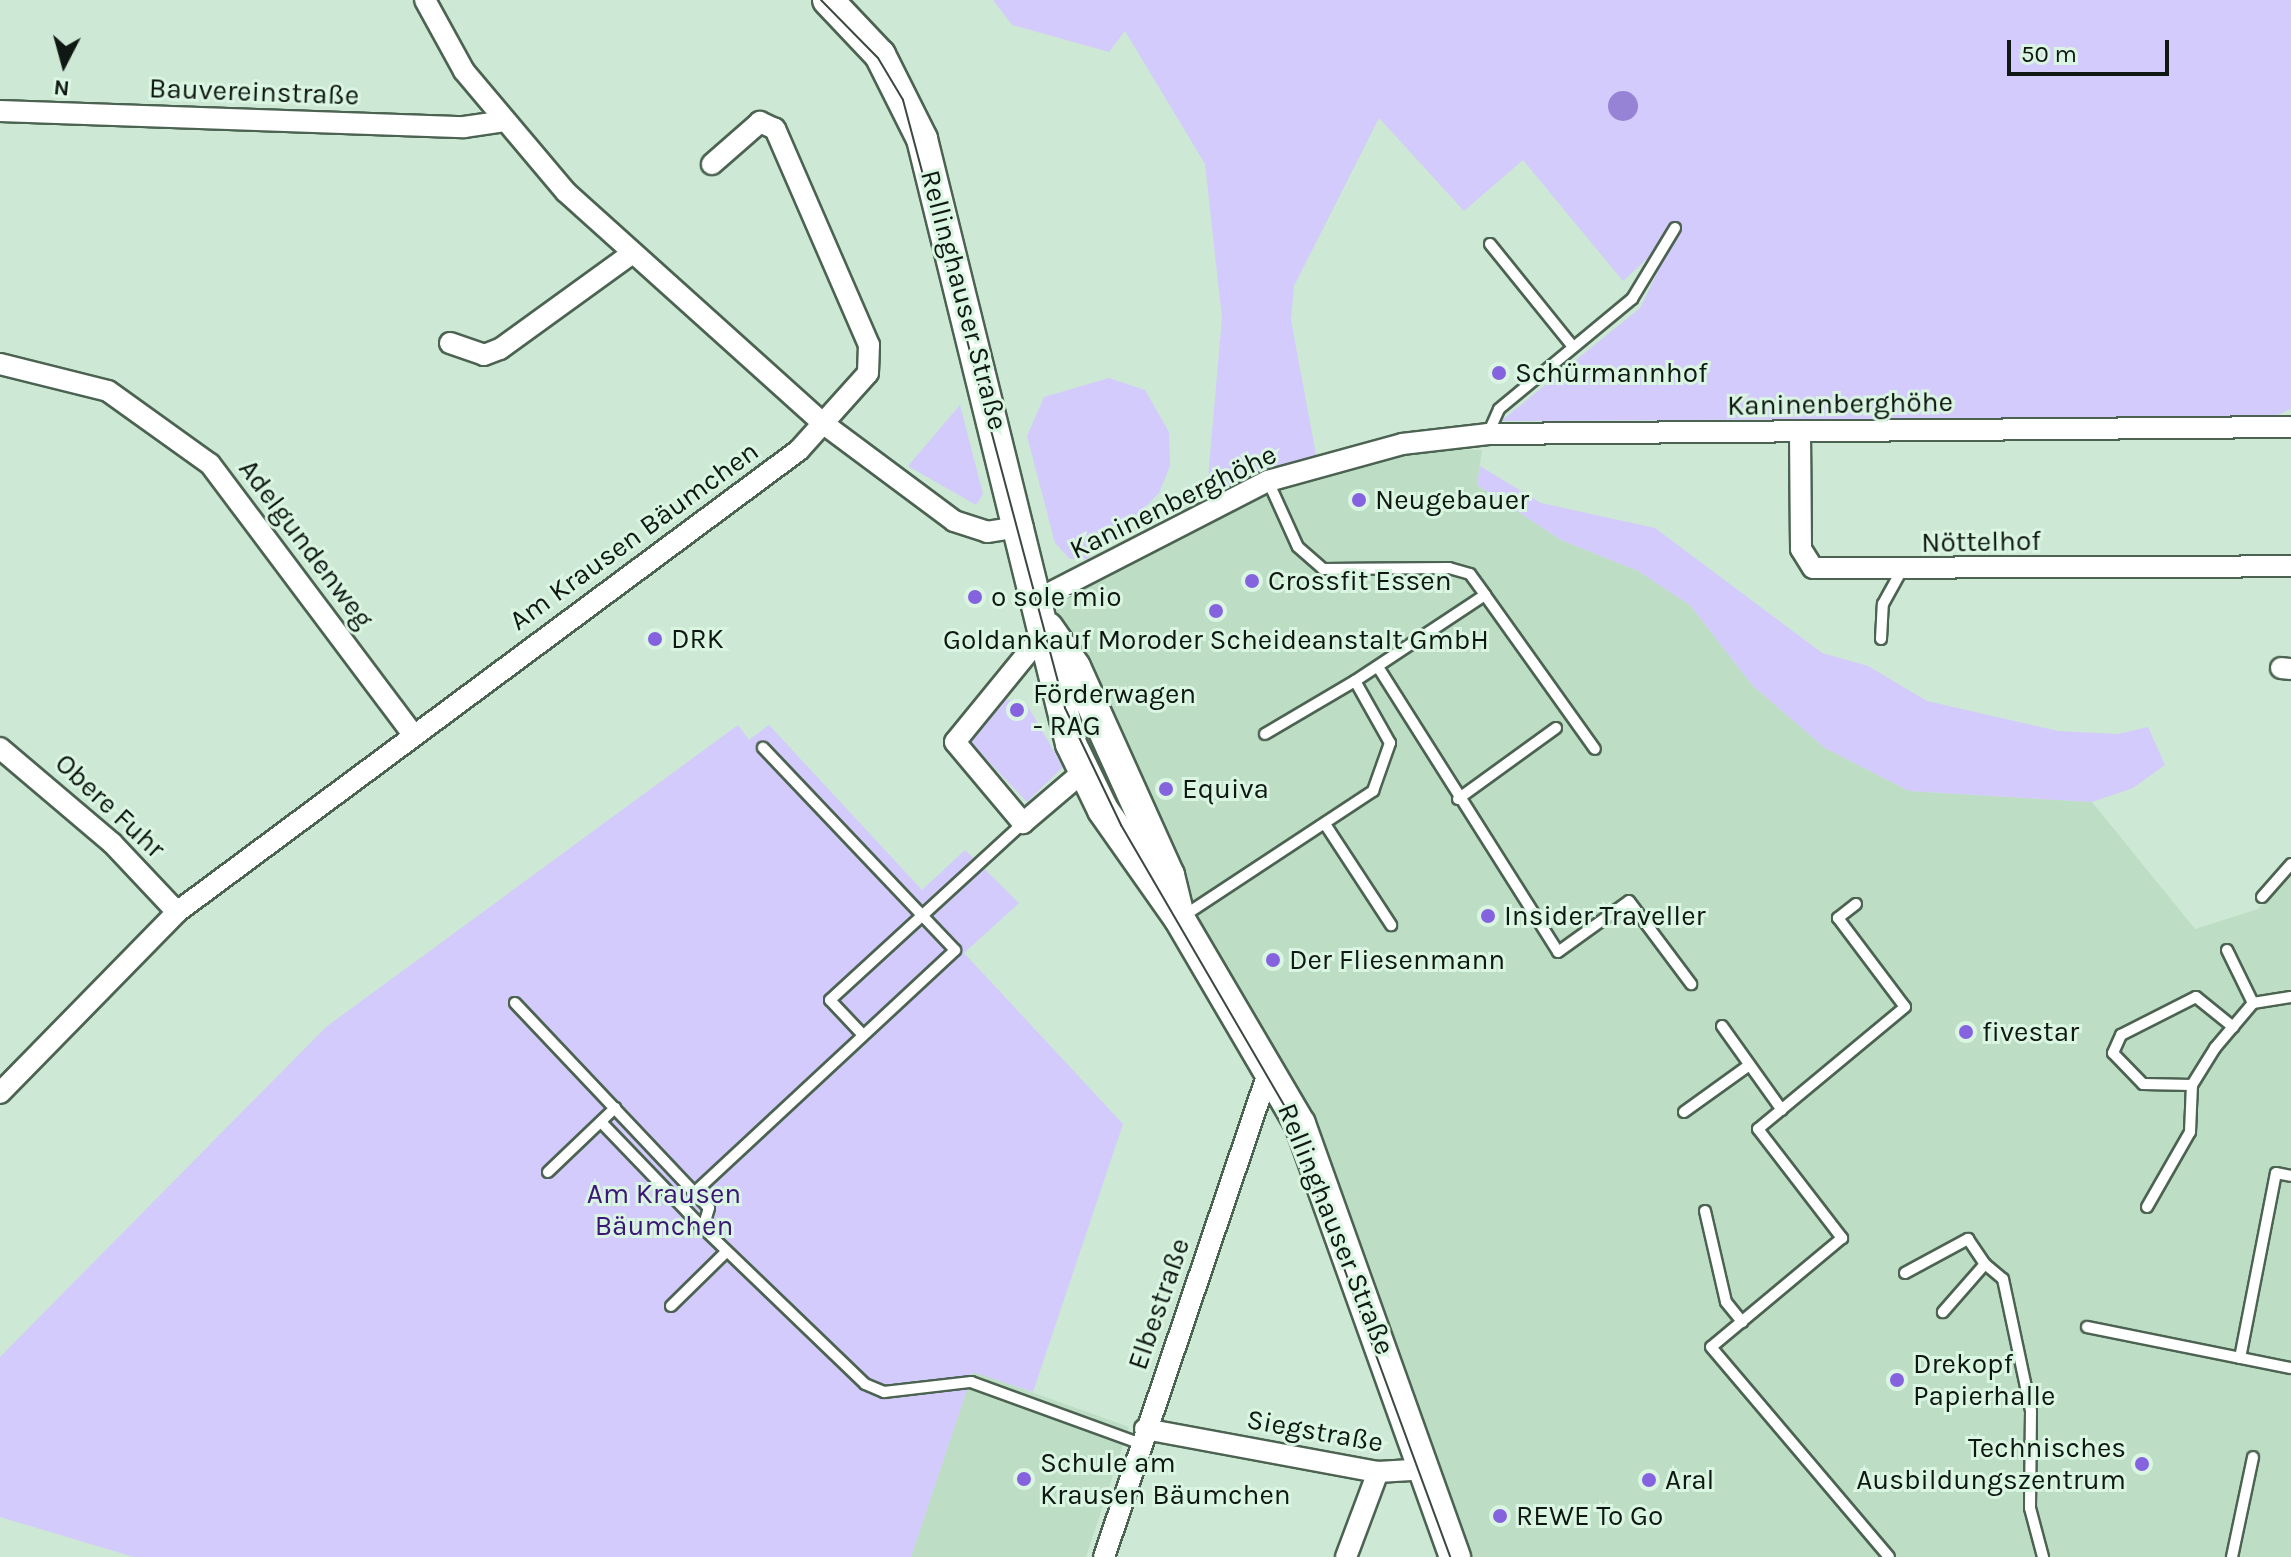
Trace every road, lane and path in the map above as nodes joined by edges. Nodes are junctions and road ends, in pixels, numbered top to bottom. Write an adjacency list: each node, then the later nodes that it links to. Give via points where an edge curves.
1 (425, 0): 4 (street, via 464,71)
2 (828, 0): 17 (main road, Rellinghauser Straße, via 862,31 894,75 922,139)
3 (0, 111): 4 (street, Bauvereinstraße, via 464,127)
4 (505, 121): 8 (street)
5 (712, 164): 12 (street, Am Krausen Bäumchen, via 760,122 783,141 872,359)
6 (1675, 228): 10 (lane, via 1645,284)
7 (1490, 244): 10 (lane)
8 (631, 254): 9 (street, via 500,349 484,355); 12 (street)
9 (450, 343)
10 (1573, 347): 15 (lane, via 1499,409)
11 (0, 364): 27 (street, Adelgundenweg, via 108,391 210,464)
12 (824, 424): 17 (street, via 954,521 987,532); 27 (street, Am Krausen Bäumchen)
13 (2291, 427): 14 (street, Kaninenberghöhe)
14 (1800, 433): 15 (street, Kaninenberghöhe); 19 (street, Nöttelhof, via 1803,561 1826,569)
15 (1488, 434): 16 (street, Kaninenberghöhe, via 1388,447)
16 (1268, 481): 20 (lane, via 1298,547 1323,569 1449,568 1470,574); 21 (street, Kaninenberghöhe)
17 (1023, 526): 21 (main road, Rellinghauser Straße)
18 (2291, 566): 19 (street, Nöttelhof)
19 (1901, 571): 23 (lane, via 1883,604)
20 (1485, 595): 24 (lane); 31 (lane)
21 (1040, 598): 22 (main road, Rellinghauser Straße)
22 (1048, 628): 32 (main road, Rellinghauser Straße, via 1057,703); 34 (street, via 955,742); 41 (main road, Rellinghauser Straße, via 1075,667 1169,875)
23 (1881, 639)
24 (1378, 667): 25 (lane); 33 (lane)
25 (1355, 681): 28 (lane); 35 (lane, via 1385,724 1386,771 1373,791)
26 (1556, 728): 33 (lane)
27 (412, 733): 39 (street, Am Krausen Bäumchen)
28 (1265, 734)
29 (0, 748): 39 (street, Obere Fuhr, via 101,833)
30 (763, 748): 40 (lane)
31 (1595, 749)
32 (1084, 771): 34 (street); 41 (main road, Rellinghauser Straße, via 1149,885)
33 (1458, 799): 44 (lane, via 1558,952 1629,901)
34 (1023, 823): 40 (lane)
35 (1325, 824): 41 (lane); 42 (lane)
36 (2291, 864): 37 (lane)
37 (2262, 897)
38 (1856, 904): 56 (lane, via 1838,918 1905,1007)
39 (177, 912): 54 (street, Am Krausen Bäumchen)
40 (922, 917): 50 (lane, via 955,950); 50 (lane, via 830,1000)
41 (1179, 918): 52 (main road, Rellinghauser Straße)
42 (1391, 925)
43 (2227, 950): 47 (lane)
44 (1691, 984)
45 (2291, 997): 47 (lane)
46 (515, 1003): 55 (lane)
47 (2253, 1003): 49 (lane)
48 (1722, 1026): 51 (lane)
49 (2233, 1027): 53 (lane); 53 (lane, via 2196,997 2121,1035 2113,1053 2143,1084)
50 (863, 1035): 61 (lane)
51 (1748, 1066): 56 (lane); 57 (lane)
52 (1269, 1070): 74 (street, Elbestraße); 76 (main road, Rellinghauser Straße, via 1300,1124)
53 (2192, 1085): 62 (lane, via 2190,1132)
54 (0, 1093)
55 (615, 1108): 58 (lane); 61 (lane)
56 (1782, 1110): 70 (lane, via 1758,1129 1842,1238)
57 (1684, 1112)
58 (601, 1122): 59 (lane); 64 (lane)
59 (548, 1172)
60 (2291, 1176): 72 (lane, via 2276,1173)
61 (695, 1192): 64 (lane, via 709,1208)
62 (2147, 1207)
63 (1705, 1211): 70 (lane, via 1726,1302)
64 (703, 1228): 65 (lane)
65 (727, 1251): 68 (lane); 74 (lane, via 865,1384 884,1392 971,1382)
66 (1985, 1264): 67 (lane, via 1968,1239); 69 (lane); 82 (lane, via 2003,1279 2031,1411 2030,1508)
67 (1905, 1273)
68 (671, 1306)
69 (1943, 1312)
70 (1742, 1322): 81 (lane, via 1711,1347)
71 (2087, 1327): 72 (lane)
72 (2240, 1358): 73 (lane)
73 (2291, 1368)
74 (1143, 1436): 77 (street, Siegstraße); 78 (street, Elbestraße)
75 (2253, 1457): 83 (lane)
76 (1428, 1469): 77 (street, Siegstraße); 80 (main road, Rellinghauser Straße)
77 (1378, 1472): 79 (street)
78 (1104, 1557)
79 (1346, 1557)
80 (1455, 1557)
81 (1889, 1557)
82 (2043, 1557)
83 (2232, 1557)

